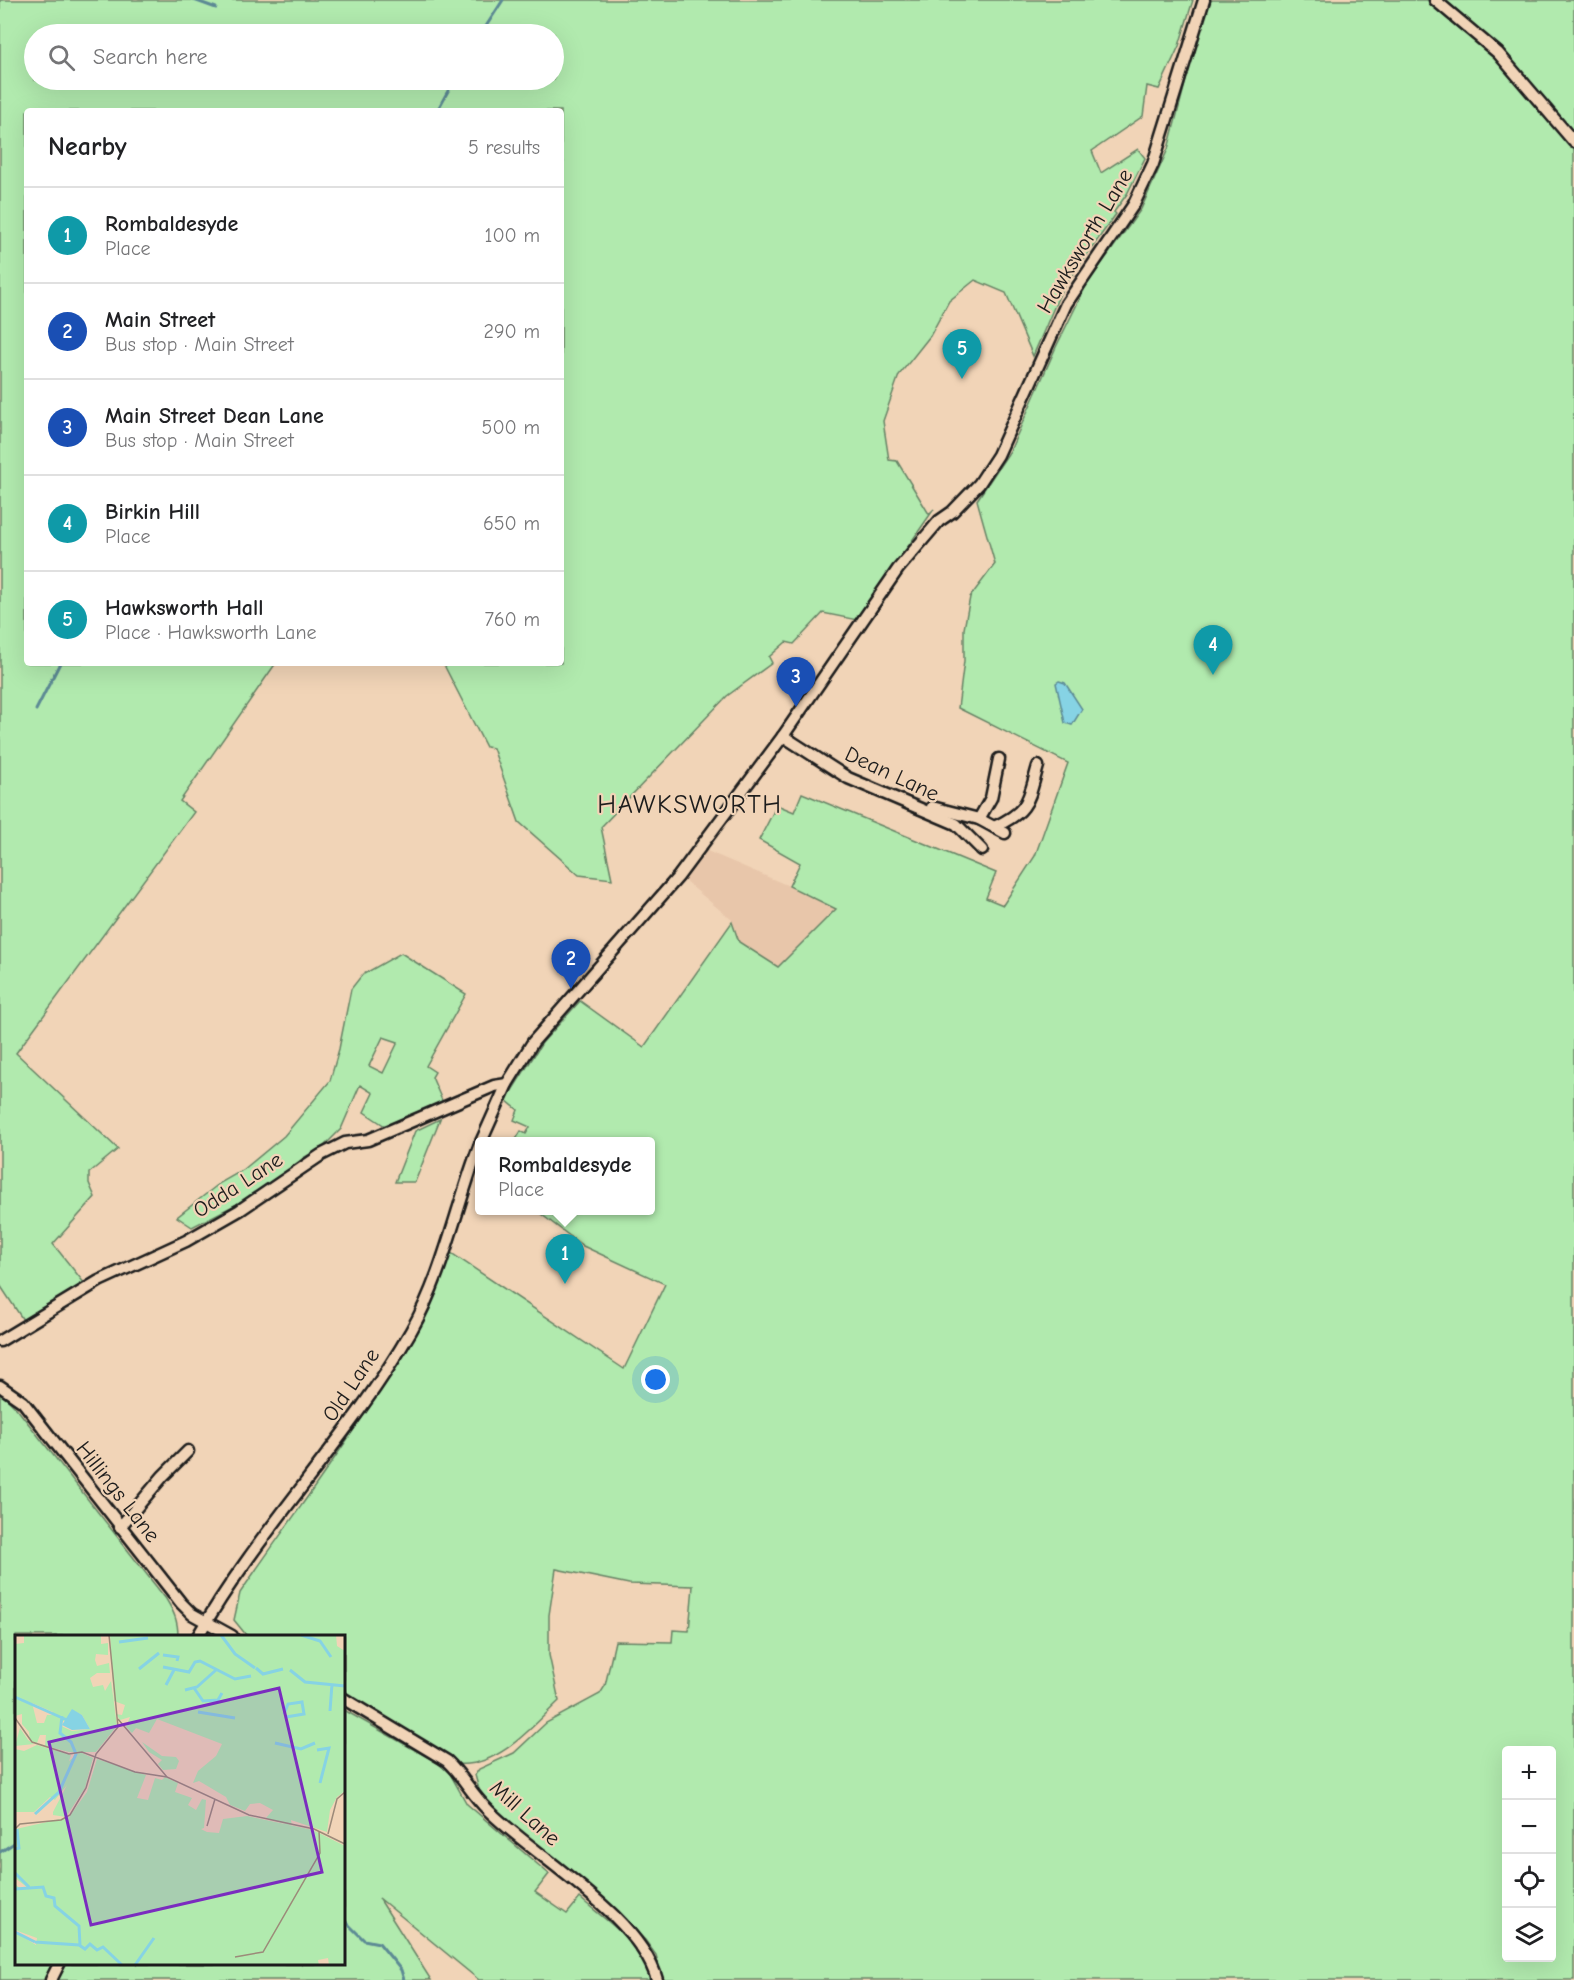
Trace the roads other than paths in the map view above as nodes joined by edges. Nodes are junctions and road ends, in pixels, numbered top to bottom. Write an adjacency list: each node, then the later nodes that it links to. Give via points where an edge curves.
1 (1203, 0): 4 (street, Hawksworth Lane, via 1153,164 1134,204 1066,304 998,455 979,483 898,569)
2 (1435, 0): 3 (street, via 1498,53)
3 (1574, 142)
4 (783, 736): 7 (street, Dean Lane); 12 (street, Old Lane, via 678,878 533,1042)
5 (999, 759): 8 (street, via 991,798)
6 (1038, 766): 9 (street, via 1025,808)
7 (848, 778): 8 (street, via 867,776 939,810); 11 (street, Dean Lane, via 956,825)
8 (979, 819): 9 (street)
9 (994, 826): 10 (street)
10 (1005, 833)
11 (982, 850)
12 (507, 1084): 13 (street, Old Lane); 15 (street, Odda Lane, via 321,1155 240,1210 186,1241 99,1281)
13 (483, 1137)
14 (475, 1156): 19 (street, Old Lane, via 432,1286 411,1331 321,1464)
15 (0, 1341)
16 (0, 1386): 18 (street, Hillings Lane, via 23,1402)
17 (188, 1451): 18 (street)
18 (120, 1527): 19 (street, Hillings Lane, via 181,1603)
19 (206, 1622): 20 (street, Old Lane); 21 (street)
20 (199, 1635)
21 (230, 1635)
22 (345, 1700): 25 (street, Mill Lane, via 447,1761 488,1811 621,1923 640,1945)
23 (58, 1965): 24 (street)
24 (51, 1980)
25 (657, 1980)

